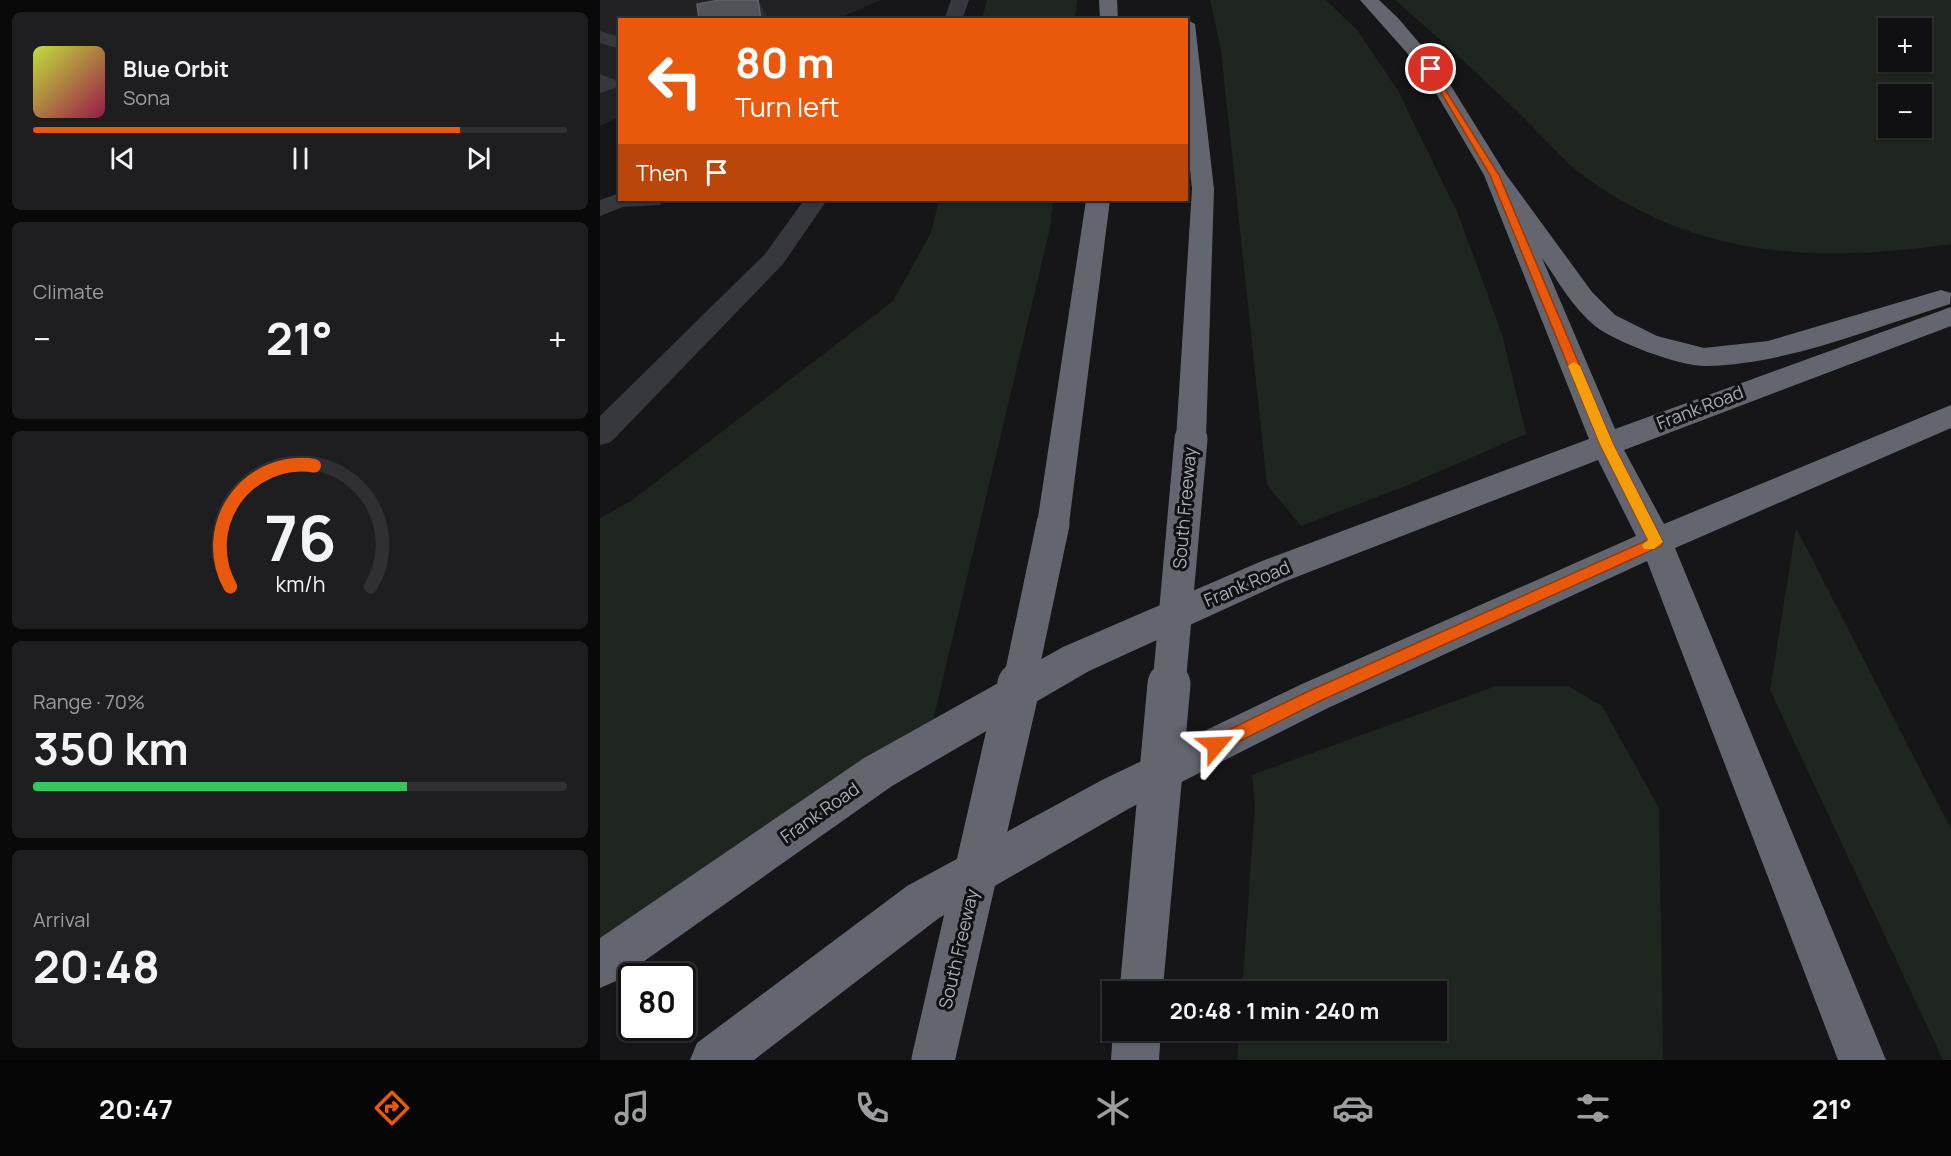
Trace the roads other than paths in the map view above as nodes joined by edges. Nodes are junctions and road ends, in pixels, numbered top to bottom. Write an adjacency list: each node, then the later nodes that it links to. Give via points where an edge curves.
1 (960, 0): 4 (lane)
2 (1108, 0): 5 (highway)
3 (1369, 0): 11 (highway, via 1431,69)
4 (954, 18)
5 (1109, 18)
6 (600, 36): 8 (lane)
7 (1188, 38): 24 (highway, South Freeway, bridge, via 1203,189 1191,439)
8 (618, 43)
9 (600, 80): 10 (lane, via 608,84)
10 (600, 87)
11 (1495, 175): 17 (highway, via 1583,298 1606,321 1648,343 1704,357 1769,350); 21 (highway)
12 (600, 186): 16 (lane)
13 (644, 201): 16 (lane)
14 (814, 201): 20 (lane, via 774,259)
15 (1098, 201): 27 (highway, South Freeway, bridge, via 1053,524)
16 (610, 205)
17 (1951, 295)
18 (1951, 316): 21 (highway, Frank Road)
19 (1951, 416): 22 (highway)
20 (600, 434)
21 (1606, 444): 22 (highway); 23 (highway, Frank Road, via 1274,571 1076,659 878,772)
22 (1656, 542): 26 (highway, via 1315,696 1116,794 923,902); 29 (highway)
23 (600, 965)
24 (1142, 981)
25 (1136, 1041): 28 (highway)
26 (714, 1060)
27 (933, 1060)
28 (1135, 1060)
29 (1862, 1060)

